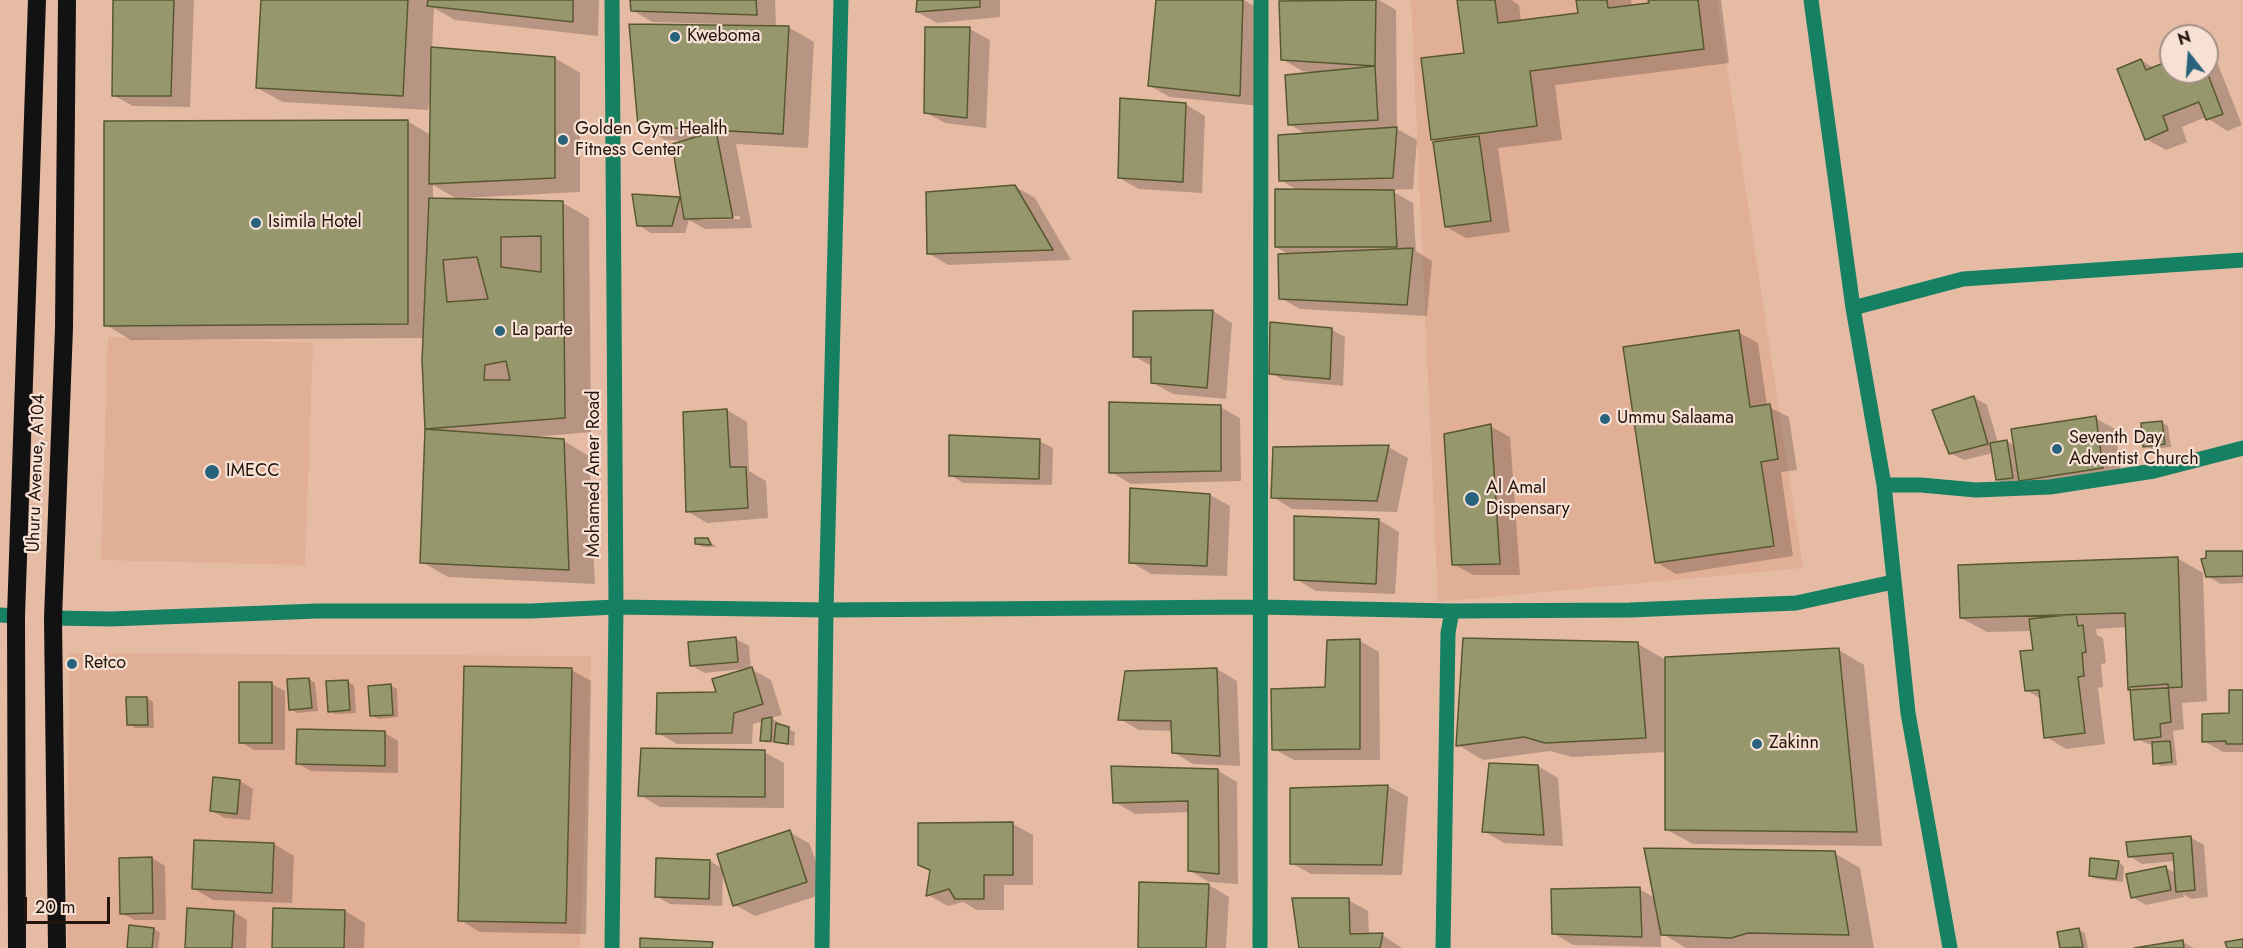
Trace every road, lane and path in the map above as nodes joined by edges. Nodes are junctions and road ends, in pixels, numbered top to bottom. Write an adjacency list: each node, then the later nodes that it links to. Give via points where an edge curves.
1 (37, 0): 16 (highway, Uhuru Avenue, A104)
2 (67, 0): 17 (highway, Uhuru Avenue, A104, via 64,328)
3 (612, 0): 13 (street, Mohamed Amer Road)
4 (841, 0): 14 (street)
5 (1260, 0): 12 (street)
6 (1811, 0): 8 (street)
7 (2243, 260): 8 (street, via 1963,279)
8 (1853, 308): 10 (street)
9 (2243, 448): 10 (street, via 2154,471 2050,487 1976,490)
10 (1884, 485): 11 (street)
11 (1893, 582): 15 (street, via 1796,603 1630,610); 24 (street, via 1908,713)
12 (1259, 607): 14 (street); 15 (street); 22 (street)
13 (616, 608): 14 (street); 17 (street); 20 (street, Mohamed Amer Road)
14 (826, 610): 21 (street)
15 (1452, 611): 23 (street, via 1448,633)
16 (8, 616): 18 (highway, Uhuru Avenue, A104)
17 (53, 618): 19 (highway, Uhuru Avenue, A104)
18 (17, 948)
19 (57, 948)
20 (612, 948)
21 (822, 948)
22 (1260, 948)
23 (1443, 948)
24 (1950, 948)

